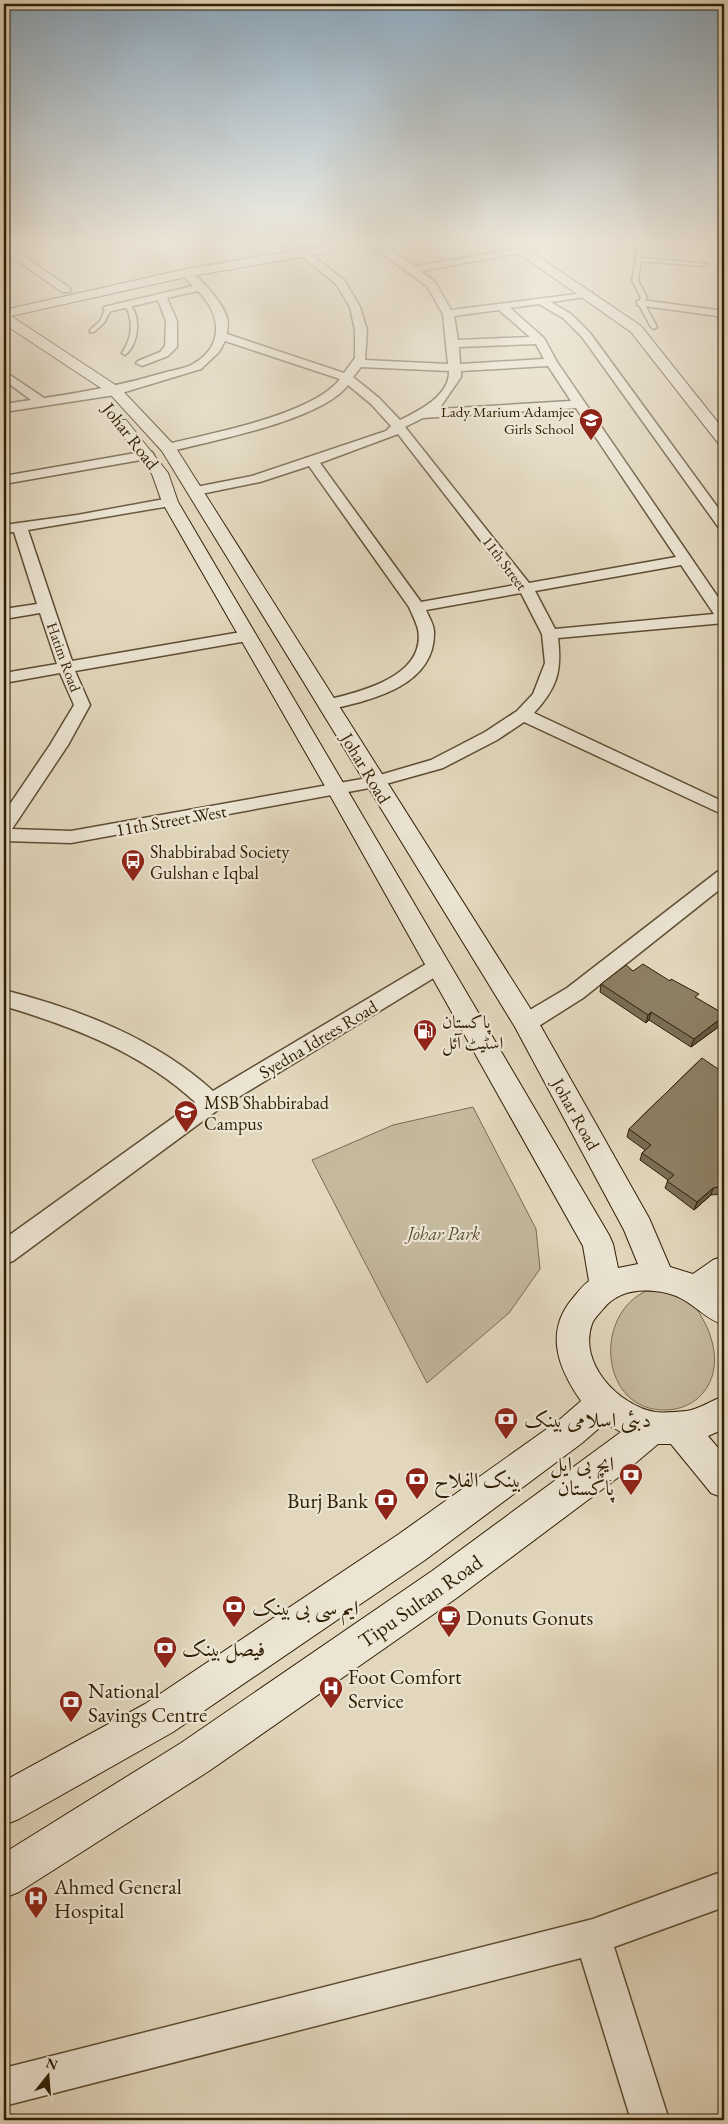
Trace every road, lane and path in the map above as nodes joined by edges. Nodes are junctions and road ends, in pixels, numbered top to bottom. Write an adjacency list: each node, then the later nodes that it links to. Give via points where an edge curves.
1 (16, 339): 23 (street, Johar Road)
2 (35, 339): 23 (street, Johar Road)
3 (132, 339): 13 (lane)
4 (172, 339): 15 (street, via 171,348 164,354)
5 (219, 339): 19 (street, via 214,350 197,367)
6 (231, 339): 20 (street, 11th Street)
7 (361, 339): 16 (street)
8 (452, 339): 12 (street)
9 (589, 339): 36 (street)
10 (646, 339): 29 (street)
11 (540, 340): 12 (street); 14 (street)
12 (453, 344): 17 (street)
13 (125, 353): 15 (street)
14 (551, 362): 17 (street); 25 (street)
15 (142, 363): 19 (street)
16 (358, 363): 17 (street); 20 (street)
17 (455, 368): 27 (street, via 455,377 438,405)
18 (4, 374): 21 (street)
19 (166, 377): 23 (street)
20 (346, 377): 28 (street, 11th Street); 30 (street, via 337,391 303,410)
21 (19, 387): 22 (street); 24 (street)
22 (4, 389)
23 (106, 392): 24 (street); 30 (street, Johar Road); 31 (street, Johar Road)
24 (42, 403): 26 (street)
25 (579, 404): 27 (street); 38 (street)
26 (4, 408)
27 (421, 414): 28 (street)
28 (398, 426): 32 (street, via 391,434); 39 (street, 11th Street)
29 (724, 440)
30 (168, 448): 34 (street, Johar Road)
31 (147, 455): 33 (street); 35 (street, Johar Road, via 160,473)
32 (312, 461): 34 (street); 41 (street)
33 (4, 480)
34 (199, 495): 35 (street); 45 (street, Johar Road)
35 (171, 503): 37 (street); 46 (street, Johar Road)
36 (724, 525)
37 (12, 528): 40 (street, Hatim Road)
38 (684, 560): 39 (street); 43 (street)
39 (526, 589): 41 (street); 44 (street, 11th Street)
40 (46, 607): 42 (street); 47 (street, Hatim Road)
41 (418, 607): 49 (street, via 426,630 424,652 406,678 367,695)
42 (4, 614)
43 (724, 618): 44 (street)
44 (550, 634): 50 (street, 11th Street, via 553,663 541,695)
45 (286, 640): 46 (street); 49 (street, Johar Road)
46 (250, 642): 47 (street); 52 (street, Johar Road)
47 (66, 668): 48 (street); 54 (street, Hatim Road, via 82,705)
48 (4, 678)
49 (328, 705): 51 (street, Johar Road)
50 (523, 715): 51 (street, 11th Street, via 437,764); 53 (street)
51 (375, 782): 52 (street, 11th Street); 59 (street, Johar Road)
52 (337, 788): 55 (street, 11th Street West, via 71,837); 57 (street, Johar Road)
53 (724, 809)
54 (4, 827)
55 (4, 835)
56 (724, 876): 59 (street, via 576,992)
57 (438, 966): 60 (street, Syedna Idrees Road); 64 (street, Johar Road, via 598,1244)
58 (4, 998): 60 (street, via 131,1045 176,1073)
59 (526, 1023): 63 (street, Johar Road, via 638,1227)
60 (211, 1103): 61 (street, Syedna Idrees Road)
61 (4, 1254)
62 (724, 1269): 65 (street)
63 (659, 1277): 64 (street, via 631,1277); 65 (street)
64 (606, 1286): 67 (street, via 589,1299 577,1317 572,1338 575,1361 585,1384)
65 (696, 1289): 66 (street)
66 (724, 1311)
67 (602, 1404): 69 (street, via 625,1419); 71 (street, via 570,1432 412,1547 159,1718)
68 (724, 1412): 69 (street, via 709,1423)
69 (666, 1429): 70 (street); 72 (street, Tipu Sultan Road, via 608,1464 445,1584 195,1757)
70 (724, 1481)
71 (4, 1804)
72 (4, 1876)
73 (724, 1889): 74 (street)
74 (593, 1937): 75 (street); 76 (street)
75 (4, 2087)
76 (650, 2120)

